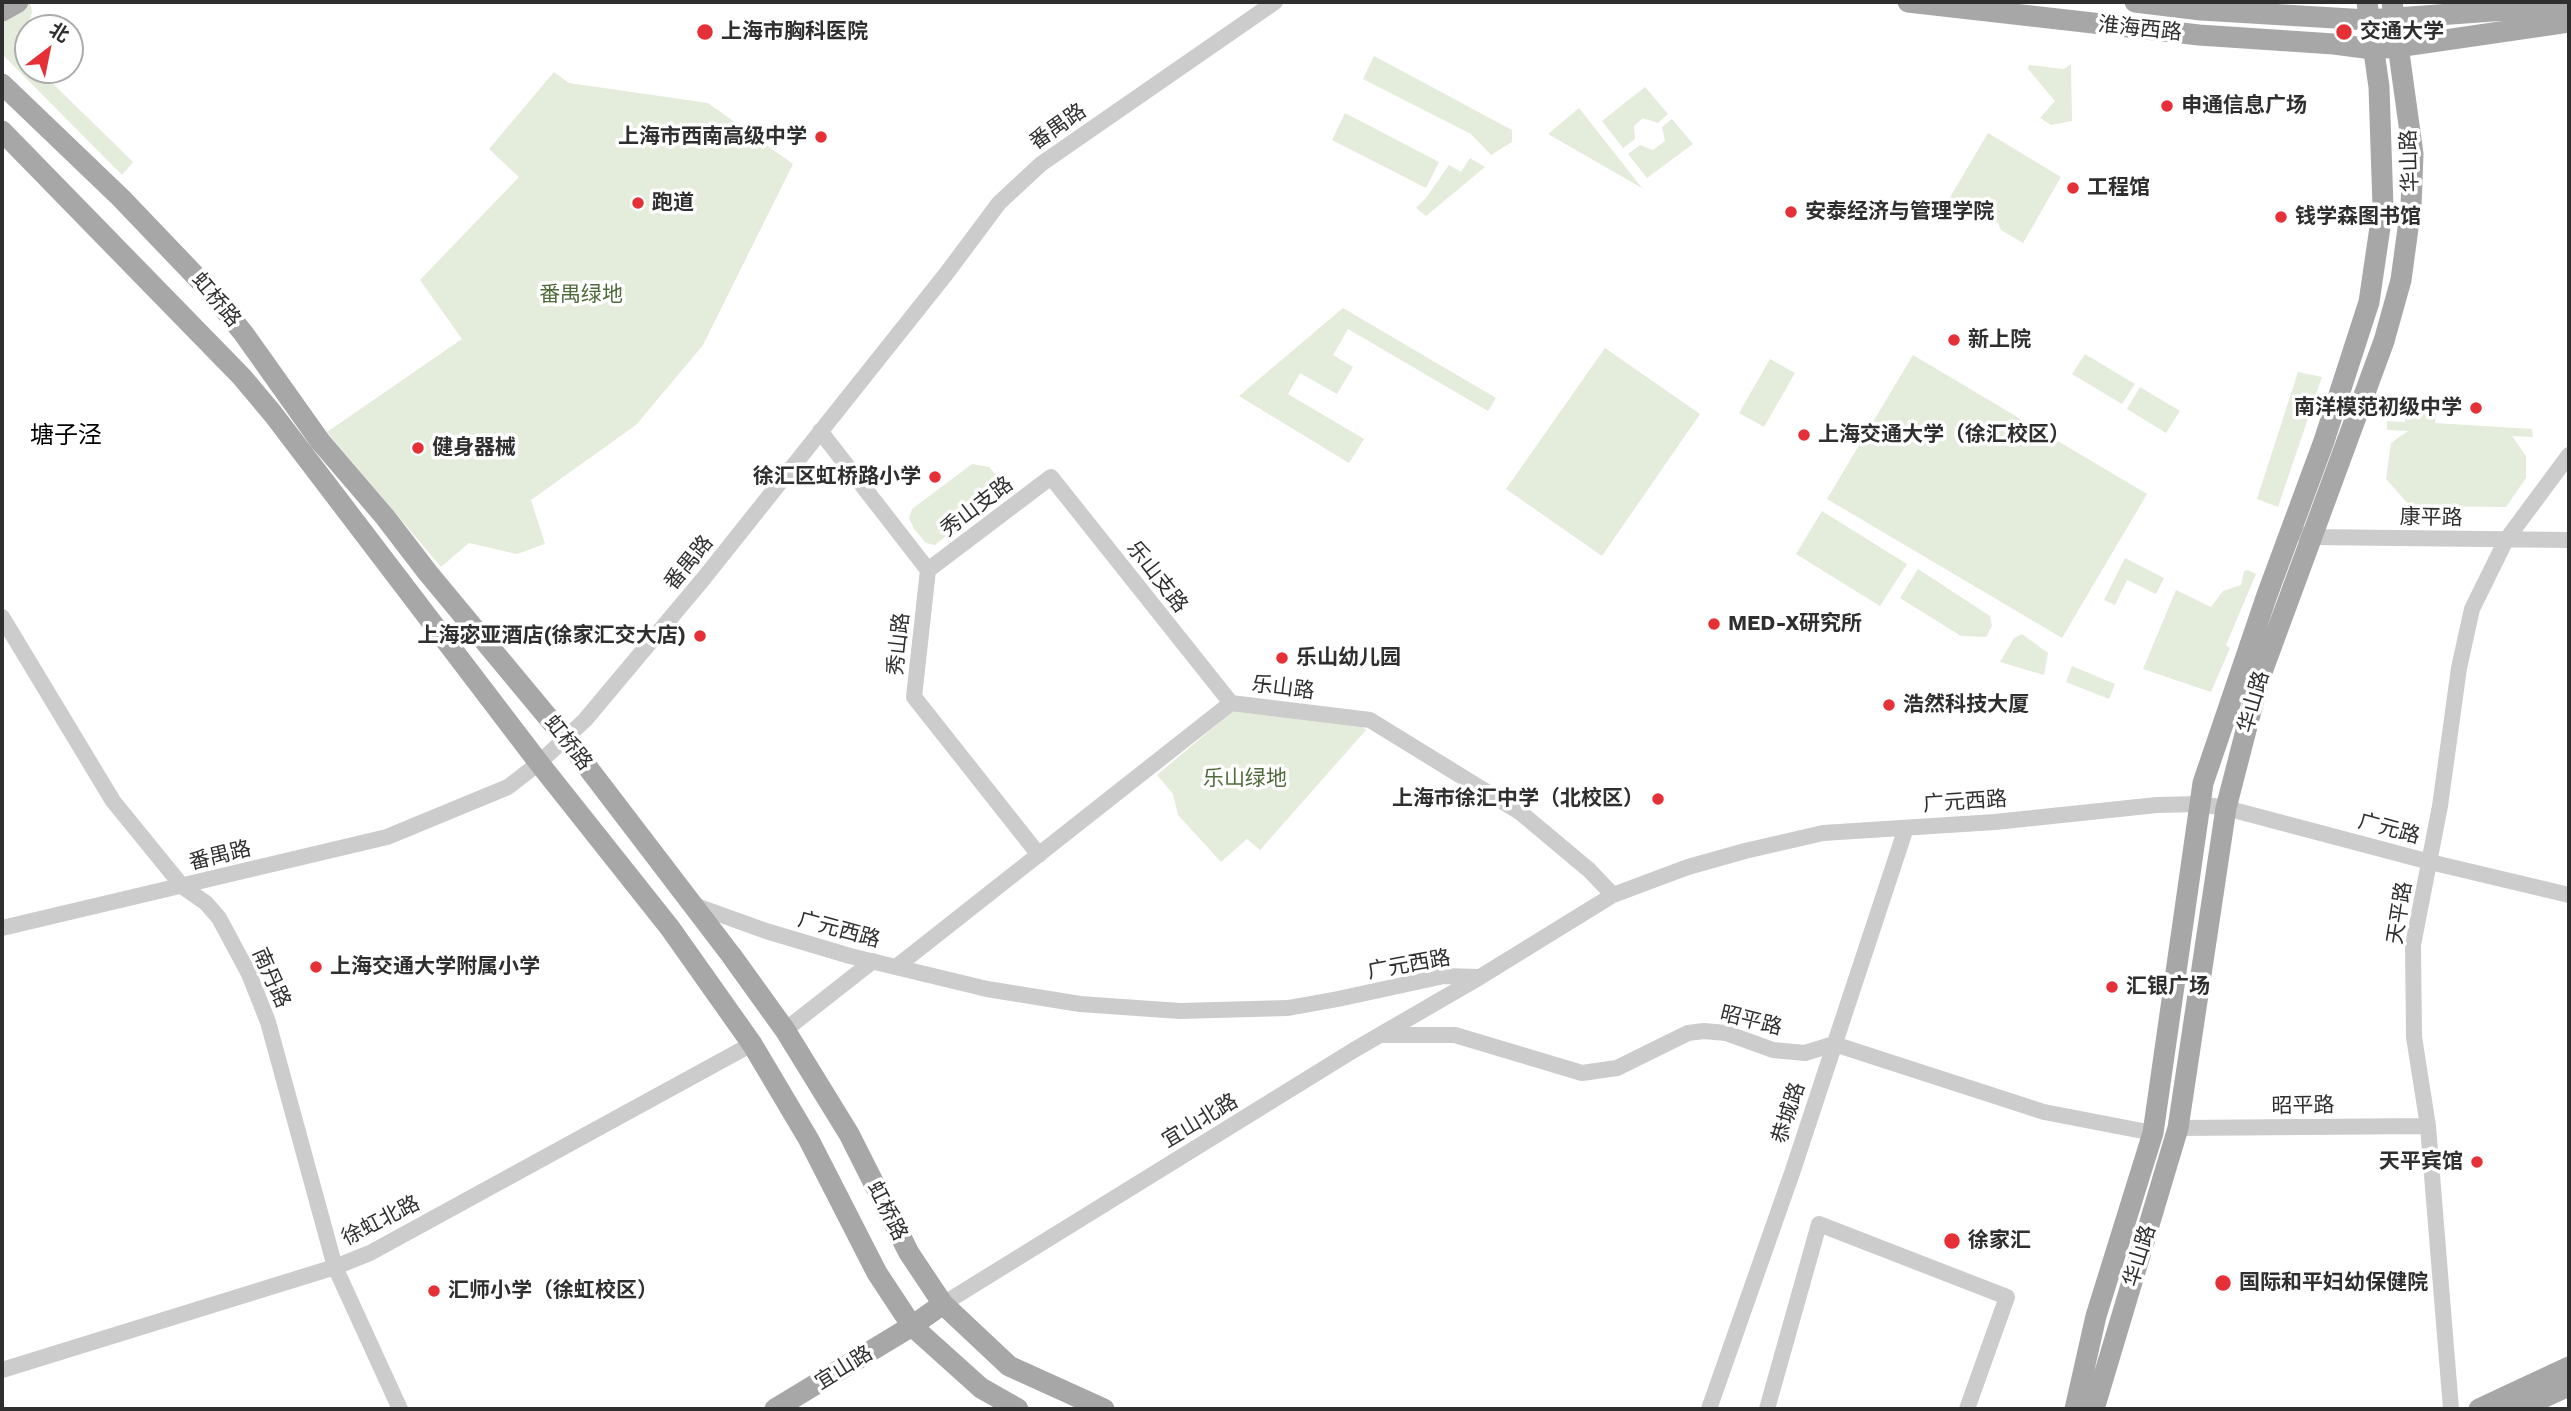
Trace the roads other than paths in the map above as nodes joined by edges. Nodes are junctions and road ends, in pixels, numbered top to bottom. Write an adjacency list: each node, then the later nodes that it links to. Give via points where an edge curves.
1 (18, 2): 8 (main road)
2 (1275, 2): 16 (street, 番禺路, via 1041,164 999,203)
3 (1908, 2): 11 (main road, 淮海西路)
4 (2134, 2): 5 (main road, 淮海西路)
5 (2202, 6): 9 (main road, 淮海西路); 11 (street)
6 (2569, 8): 7 (main road, 淮海西路)
7 (2393, 10): 9 (main road, 淮海西路); 12 (main road, 华山路)
8 (2, 11)
9 (2368, 11): 13 (main road, 华山路)
10 (2569, 22): 12 (main road, 淮海西路)
11 (2199, 35): 13 (main road, 淮海西路)
12 (2398, 47): 13 (main road, 淮海西路); 19 (main road, 华山路, via 2413,153 2401,280 2384,341)
13 (2372, 49): 19 (main road, 华山路, via 2383,207 2369,302)
14 (2, 85): 25 (main road, 虹桥路, via 208,289 320,441)
15 (2, 131): 26 (main road, 虹桥路, via 242,377)
16 (820, 431): 22 (street); 25 (street, 番禺路, via 704,578)
17 (2569, 455): 20 (street, 天平路)
18 (1051, 477): 22 (street, 秀山支路); 24 (street, 乐山支路)
19 (2302, 534): 20 (street, 康平路); 27 (main road, 华山路, via 2263,607); 28 (main road, 华山路)
20 (2506, 540): 21 (street, 康平路); 31 (street, 天平路, via 2472,609)
21 (2569, 540)
22 (928, 570): 30 (street, 秀山路, via 914,697)
23 (2, 617): 32 (street, 南丹路, via 113,801)
24 (1231, 703): 30 (street, 乐山路); 33 (street, 乐山路, via 1370,720 1521,813)
25 (566, 739): 26 (street, 番禺路); 35 (main road, 虹桥路)
26 (539, 763): 32 (street, 番禺路, via 508,787 387,837); 42 (main road, 虹桥路, via 670,928)
27 (2199, 804): 28 (street, 广元路); 29 (street, 广元西路); 46 (main road, 华山路)
28 (2226, 808): 31 (street, 广元路); 45 (main road, 华山路)
29 (1906, 828): 33 (street, 广元西路, via 1823,833 1688,867); 43 (street, 恭城路)
30 (1039, 855): 38 (street, 乐山路)
31 (2430, 862): 34 (street, 广元路); 44 (street, 天平路, via 2413,945 2414,1037)
32 (183, 887): 36 (street, 番禺路); 47 (street, 南丹路, via 206,902 219,918 249,974 268,1022)
33 (1613, 895): 39 (street, 广元西路)
34 (2569, 895)
35 (691, 904): 37 (street, 广元西路); 40 (main road, 虹桥路)
36 (2, 928)
37 (873, 961): 38 (street, 广元西路); 40 (street)
38 (897, 967): 39 (street, 广元西路, via 1042,999 1180,1011 1288,1007 1444,976)
39 (1480, 977): 41 (street, 宜山北路)
40 (785, 1030): 48 (main road, 虹桥路, via 849,1134 909,1253)
41 (1380, 1035): 43 (street, 昭平路, via 1455,1035 1582,1073 1617,1068 1688,1033 1704,1031 1726,1033 1773,1050 1805,1053); 48 (street, 宜山北路)
42 (752, 1044): 47 (street, 徐虹北路, via 370,1253); 49 (main road, 虹桥路, via 809,1140 877,1273)
43 (1834, 1044): 46 (street, via 2044,1112); 57 (street, 恭城路)
44 (2428, 1126): 45 (street, 昭平路); 62 (street, 天平路)
45 (2178, 1128): 61 (main road, 华山路)
46 (2153, 1133): 60 (main road, 华山路, via 2096,1316)
47 (335, 1267): 51 (street, 徐虹北路); 53 (street, 南丹路)
48 (943, 1304): 49 (main road, 宜山路); 56 (main road, 虹桥路, via 1009,1366)
49 (912, 1326): 54 (main road, 宜山路); 55 (main road, 虹桥路, via 981,1388)
50 (2569, 1367): 63 (main road)
51 (2, 1370)
52 (2569, 1386): 64 (main road)
53 (400, 1409)
54 (775, 1409)
55 (1018, 1409)
56 (1104, 1409)
57 (1709, 1409)
58 (1767, 1409): 59 (street, via 1819,1224 2007,1297)
59 (1967, 1409)
60 (2075, 1409)
61 (2094, 1409)
62 (2451, 1409)
63 (2479, 1409)
64 (2518, 1409)

